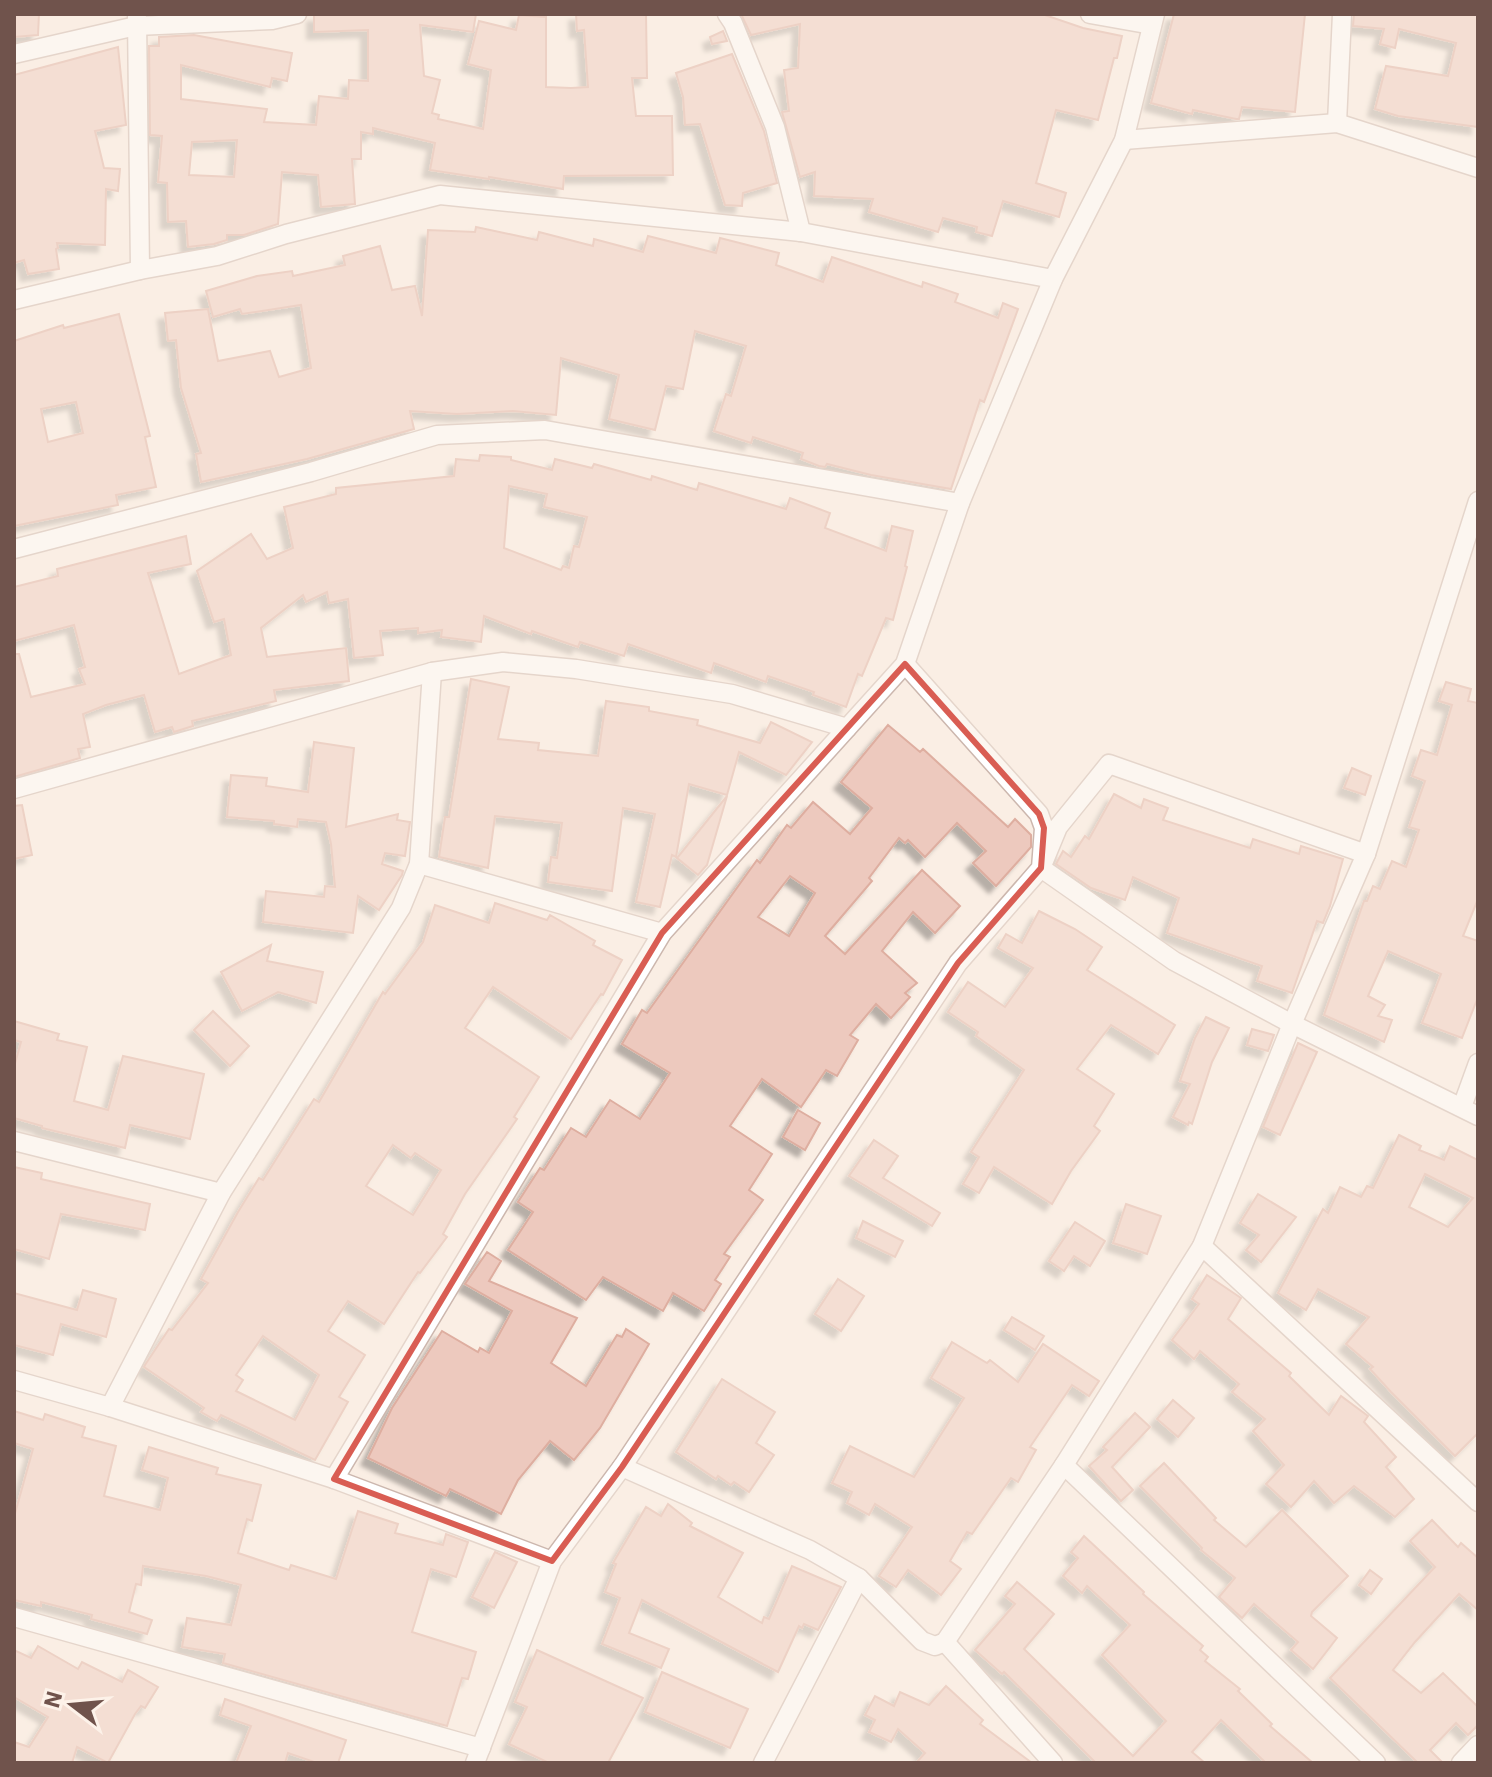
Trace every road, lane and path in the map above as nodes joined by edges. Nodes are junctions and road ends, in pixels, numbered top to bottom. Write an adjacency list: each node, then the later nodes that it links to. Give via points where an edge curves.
1 (297, 14): 5 (street, via 272,20)
2 (727, 14): 11 (street, via 775,127)
3 (1090, 14): 6 (street)
4 (1342, 14): 8 (street)
5 (137, 20): 7 (street); 12 (street)
6 (1154, 20): 9 (street)
7 (14, 54)
8 (1337, 123): 9 (street); 10 (street)
9 (1124, 140): 13 (street)
10 (1478, 168)
11 (801, 232): 12 (street, via 440,195 217,256); 13 (street)
12 (140, 270): 14 (street)
13 (1053, 279): 15 (street)
14 (14, 300)
15 (960, 503): 17 (street, via 545,430 514,431 437,435); 18 (street)
16 (1478, 503): 22 (street)
17 (14, 549)
18 (905, 664): 20 (street); 24 (street, via 1039,814 1044,828)
19 (432, 672): 20 (street, via 503,662 576,669 732,694); 21 (street); 23 (street)
20 (847, 728): 25 (street)
21 (14, 789)
22 (1366, 854): 24 (street, via 1109,764 1058,827); 26 (street)
23 (419, 864): 25 (street); 30 (street, via 401,908)
24 (1041, 868): 26 (street, via 1174,961); 35 (street, via 958,963)
25 (662, 933): 36 (street)
26 (1292, 1024): 28 (street); 31 (street)
27 (1478, 1063): 28 (street)
28 (1470, 1111)
29 (14, 1141): 30 (street)
30 (221, 1193): 33 (street)
31 (1202, 1246): 34 (street); 37 (street)
32 (14, 1380): 33 (street)
33 (110, 1407): 36 (street)
34 (1064, 1465): 41 (street); 46 (street)
35 (622, 1467): 38 (street); 39 (street, via 810,1550)
36 (334, 1479): 38 (street)
37 (1478, 1502)
38 (552, 1561): 43 (street)
39 (859, 1578): 41 (street, via 922,1641 935,1646); 44 (street)
40 (14, 1617): 43 (street)
41 (945, 1642): 45 (street)
42 (1478, 1745): 47 (street)
43 (478, 1755)
44 (763, 1763)
45 (1053, 1763)
46 (1376, 1763)
47 (1461, 1763)

